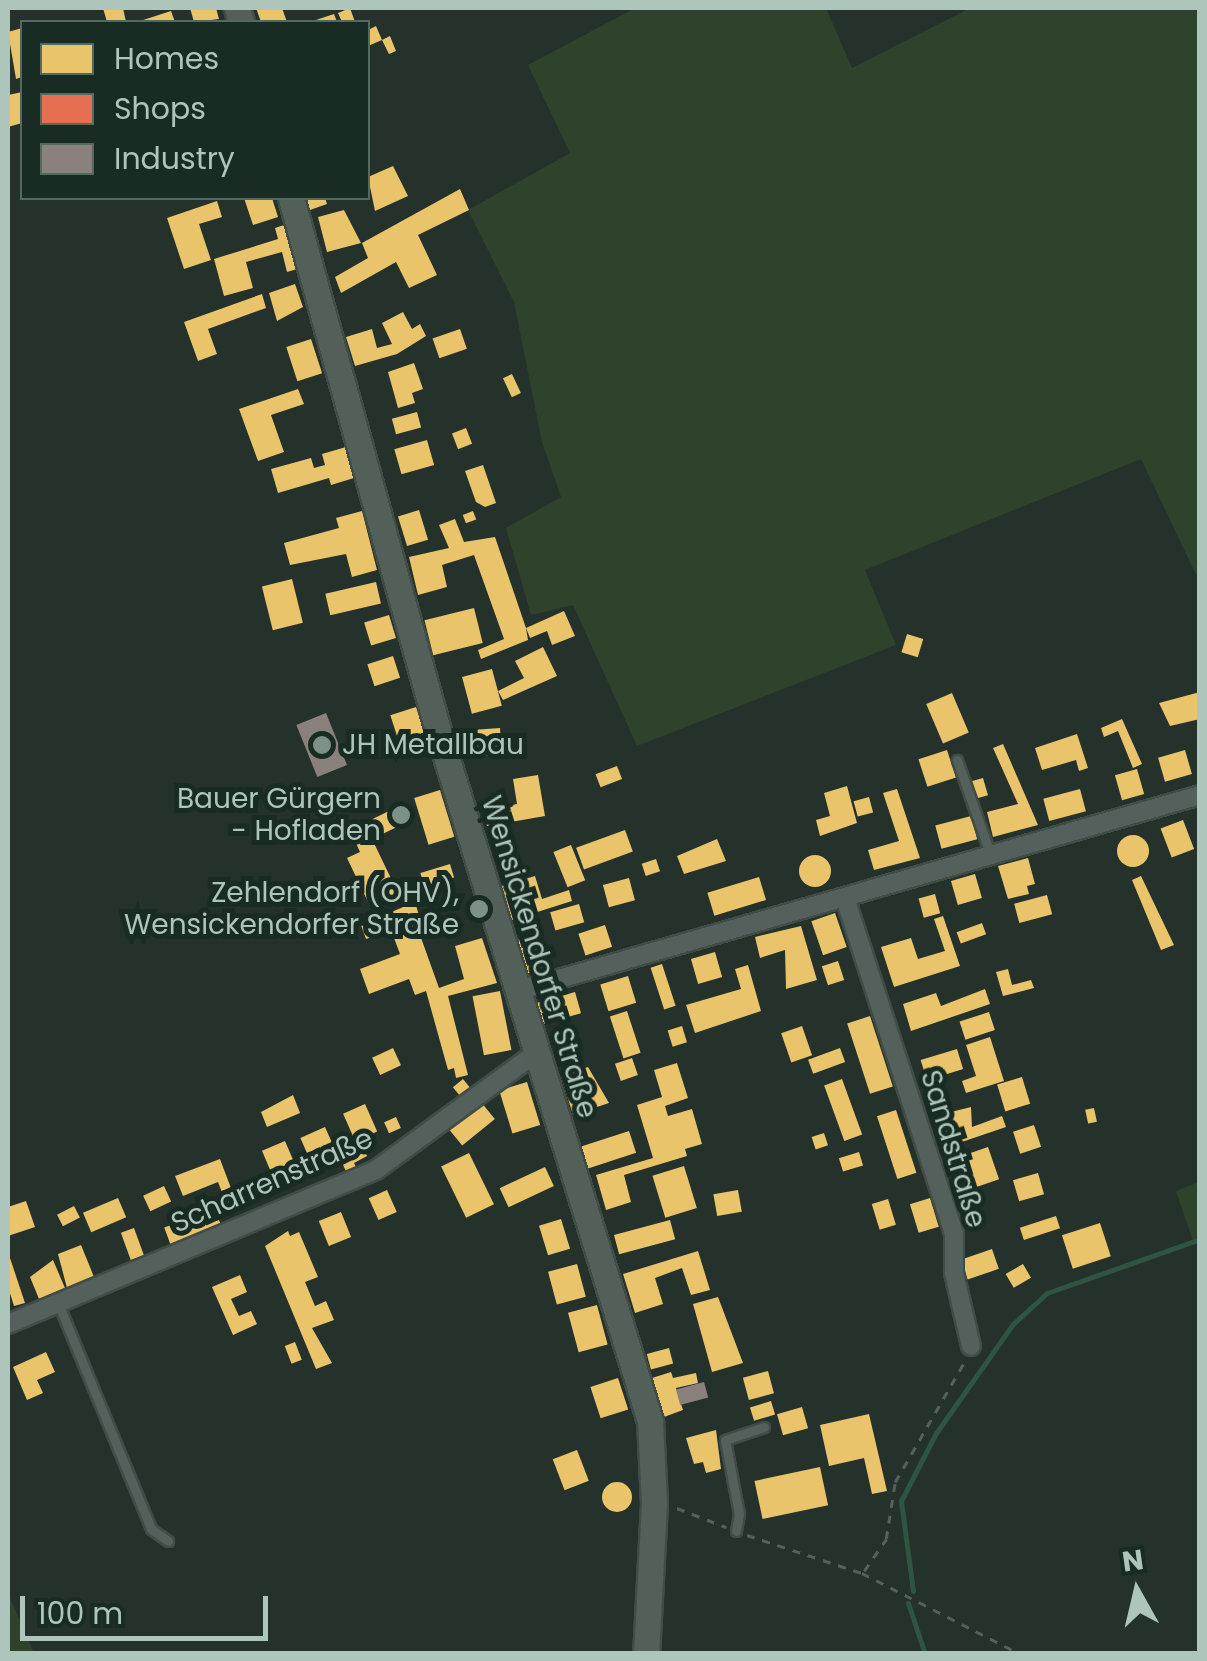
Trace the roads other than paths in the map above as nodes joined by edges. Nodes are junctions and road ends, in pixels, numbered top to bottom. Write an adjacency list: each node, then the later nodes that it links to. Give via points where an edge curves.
1 (292, 200): 6 (main road, Wensickendorfer Straße)
2 (957, 760): 4 (lane)
3 (1200, 795): 4 (street)
4 (991, 856): 5 (street)
5 (846, 898): 6 (street); 10 (street, Sandstraße, via 954,1234 954,1273)
6 (517, 991): 7 (main road, Wensickendorfer Straße)
7 (536, 1053): 8 (street, Scharrenstraße, via 376,1170); 14 (main road, Wensickendorfer Straße, via 650,1420 660,1504)
8 (58, 1304): 9 (street, Scharrenstraße); 13 (lane, via 152,1529)
9 (8, 1324)
10 (971, 1346)
11 (764, 1427): 12 (lane, via 726,1440)
12 (736, 1531)
13 (168, 1541)
14 (646, 1654)

